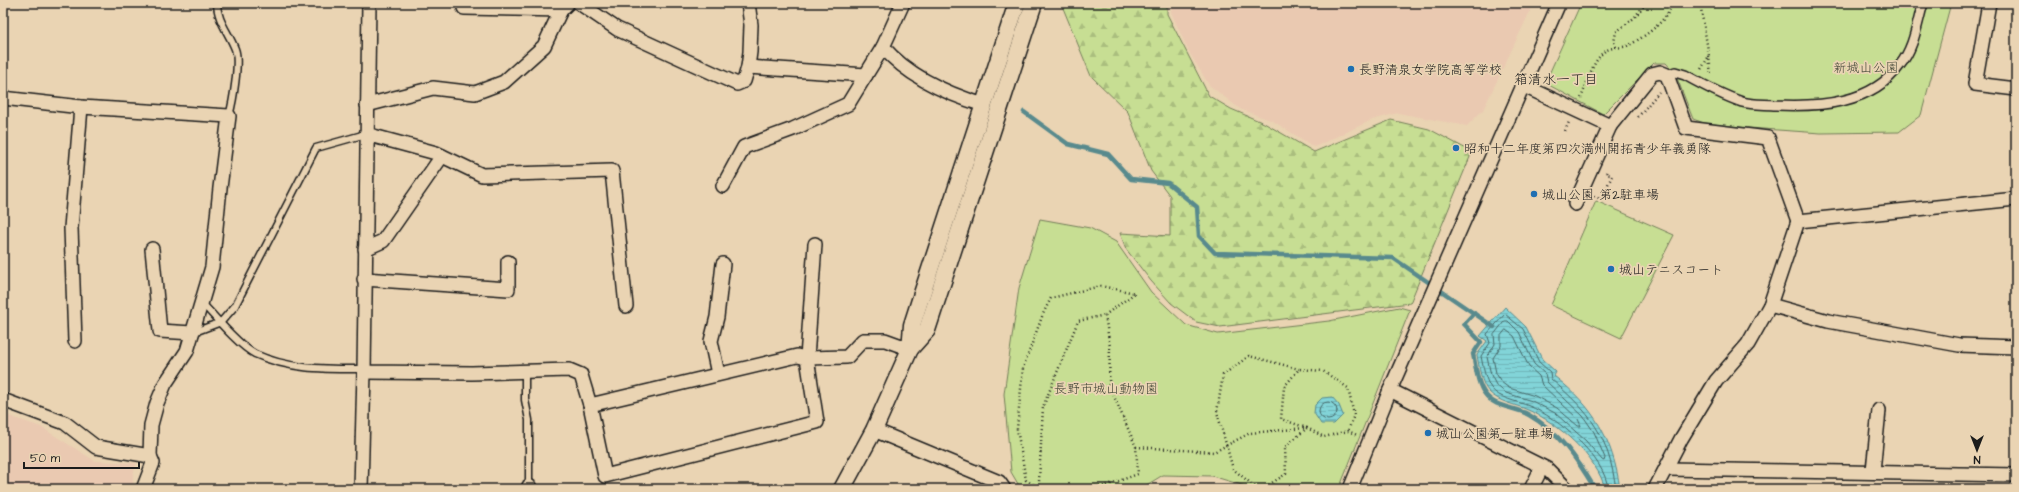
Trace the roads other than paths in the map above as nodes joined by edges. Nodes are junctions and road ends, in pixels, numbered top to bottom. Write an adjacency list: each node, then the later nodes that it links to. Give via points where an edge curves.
1 (217, 3): 23 (lane, via 217,12 236,50 235,95)
2 (369, 3): 20 (street)
3 (579, 3): 14 (street, via 617,29 737,84 744,81)
4 (748, 3): 14 (street, via 751,25)
5 (902, 3): 13 (street)
6 (1016, 3): 21 (street)
7 (1034, 3): 44 (street, via 927,330)
8 (1559, 3): 17 (street)
9 (1923, 3): 16 (street, via 1912,43 1900,65 1884,82 1860,96 1831,104 1762,104 1744,102 1675,72)
10 (1989, 3): 18 (street, via 1975,84)
11 (564, 6): 12 (street); 20 (street, via 544,46 504,82 475,93 433,88)
12 (464, 8)
13 (883, 48): 15 (street); 21 (street, via 896,62 955,96)
14 (748, 67): 15 (street)
15 (866, 75): 27 (street, via 848,104 794,129 744,147)
16 (1667, 75): 24 (street, via 1660,72 1652,74); 30 (street, via 1686,128 1768,138)
17 (1522, 86): 24 (street); 49 (street)
18 (2016, 89)
19 (3, 98): 22 (street)
20 (367, 105): 25 (street)
21 (984, 105): 44 (street, via 912,325)
22 (80, 107): 23 (street); 42 (street, via 72,228)
23 (230, 116): 37 (street, via 212,267)
24 (1610, 126): 29 (street)
25 (366, 134): 26 (street); 33 (street); 40 (lane, via 316,148 235,306)
26 (442, 156): 33 (street, via 383,241); 39 (street, via 482,175 612,171)
27 (723, 186)
28 (2016, 199): 30 (street)
29 (1576, 204)
30 (1798, 221): 38 (street)
31 (815, 244): 45 (street)
32 (152, 249): 41 (street, via 160,331)
33 (365, 249): 36 (street)
34 (508, 262): 36 (street, via 508,289)
35 (723, 264): 48 (street, via 717,317 711,341)
36 (364, 279): 46 (street)
37 (202, 303): 40 (lane); 41 (street)
38 (1770, 305): 43 (street, via 1828,321 1959,345); 56 (street, via 1748,344 1716,381)
39 (626, 306)
40 (221, 322): 41 (lane); 46 (lane, via 255,354 304,368)
41 (192, 333): 54 (street, via 187,351 165,384 157,403 151,425)
42 (75, 340)
43 (2016, 347)
44 (910, 349): 45 (street, via 885,340 863,340 847,357); 53 (street)
45 (807, 358): 48 (street, via 797,356); 51 (street, via 817,422 605,476)
46 (364, 371): 47 (street); 61 (street)
47 (525, 371): 51 (street, via 569,370 581,376); 59 (lane, via 525,400 529,420)
48 (718, 374): 51 (street)
49 (1390, 390): 55 (street); 64 (street)
50 (3, 400): 54 (street, via 65,423 96,447)
51 (590, 405)
52 (1879, 410): 57 (street)
53 (874, 430): 62 (street); 63 (street, via 999,482)
54 (150, 456): 60 (street, via 154,463)
55 (1542, 467): 65 (street); 66 (street, via 1560,480)
56 (1667, 469): 57 (street); 67 (street)
57 (1873, 471): 58 (street)
58 (2016, 475)
59 (529, 488)
60 (143, 489)
61 (361, 489)
62 (842, 489)
63 (1004, 489)
64 (1350, 489)
65 (1531, 489)
66 (1567, 489)
67 (1656, 489)

